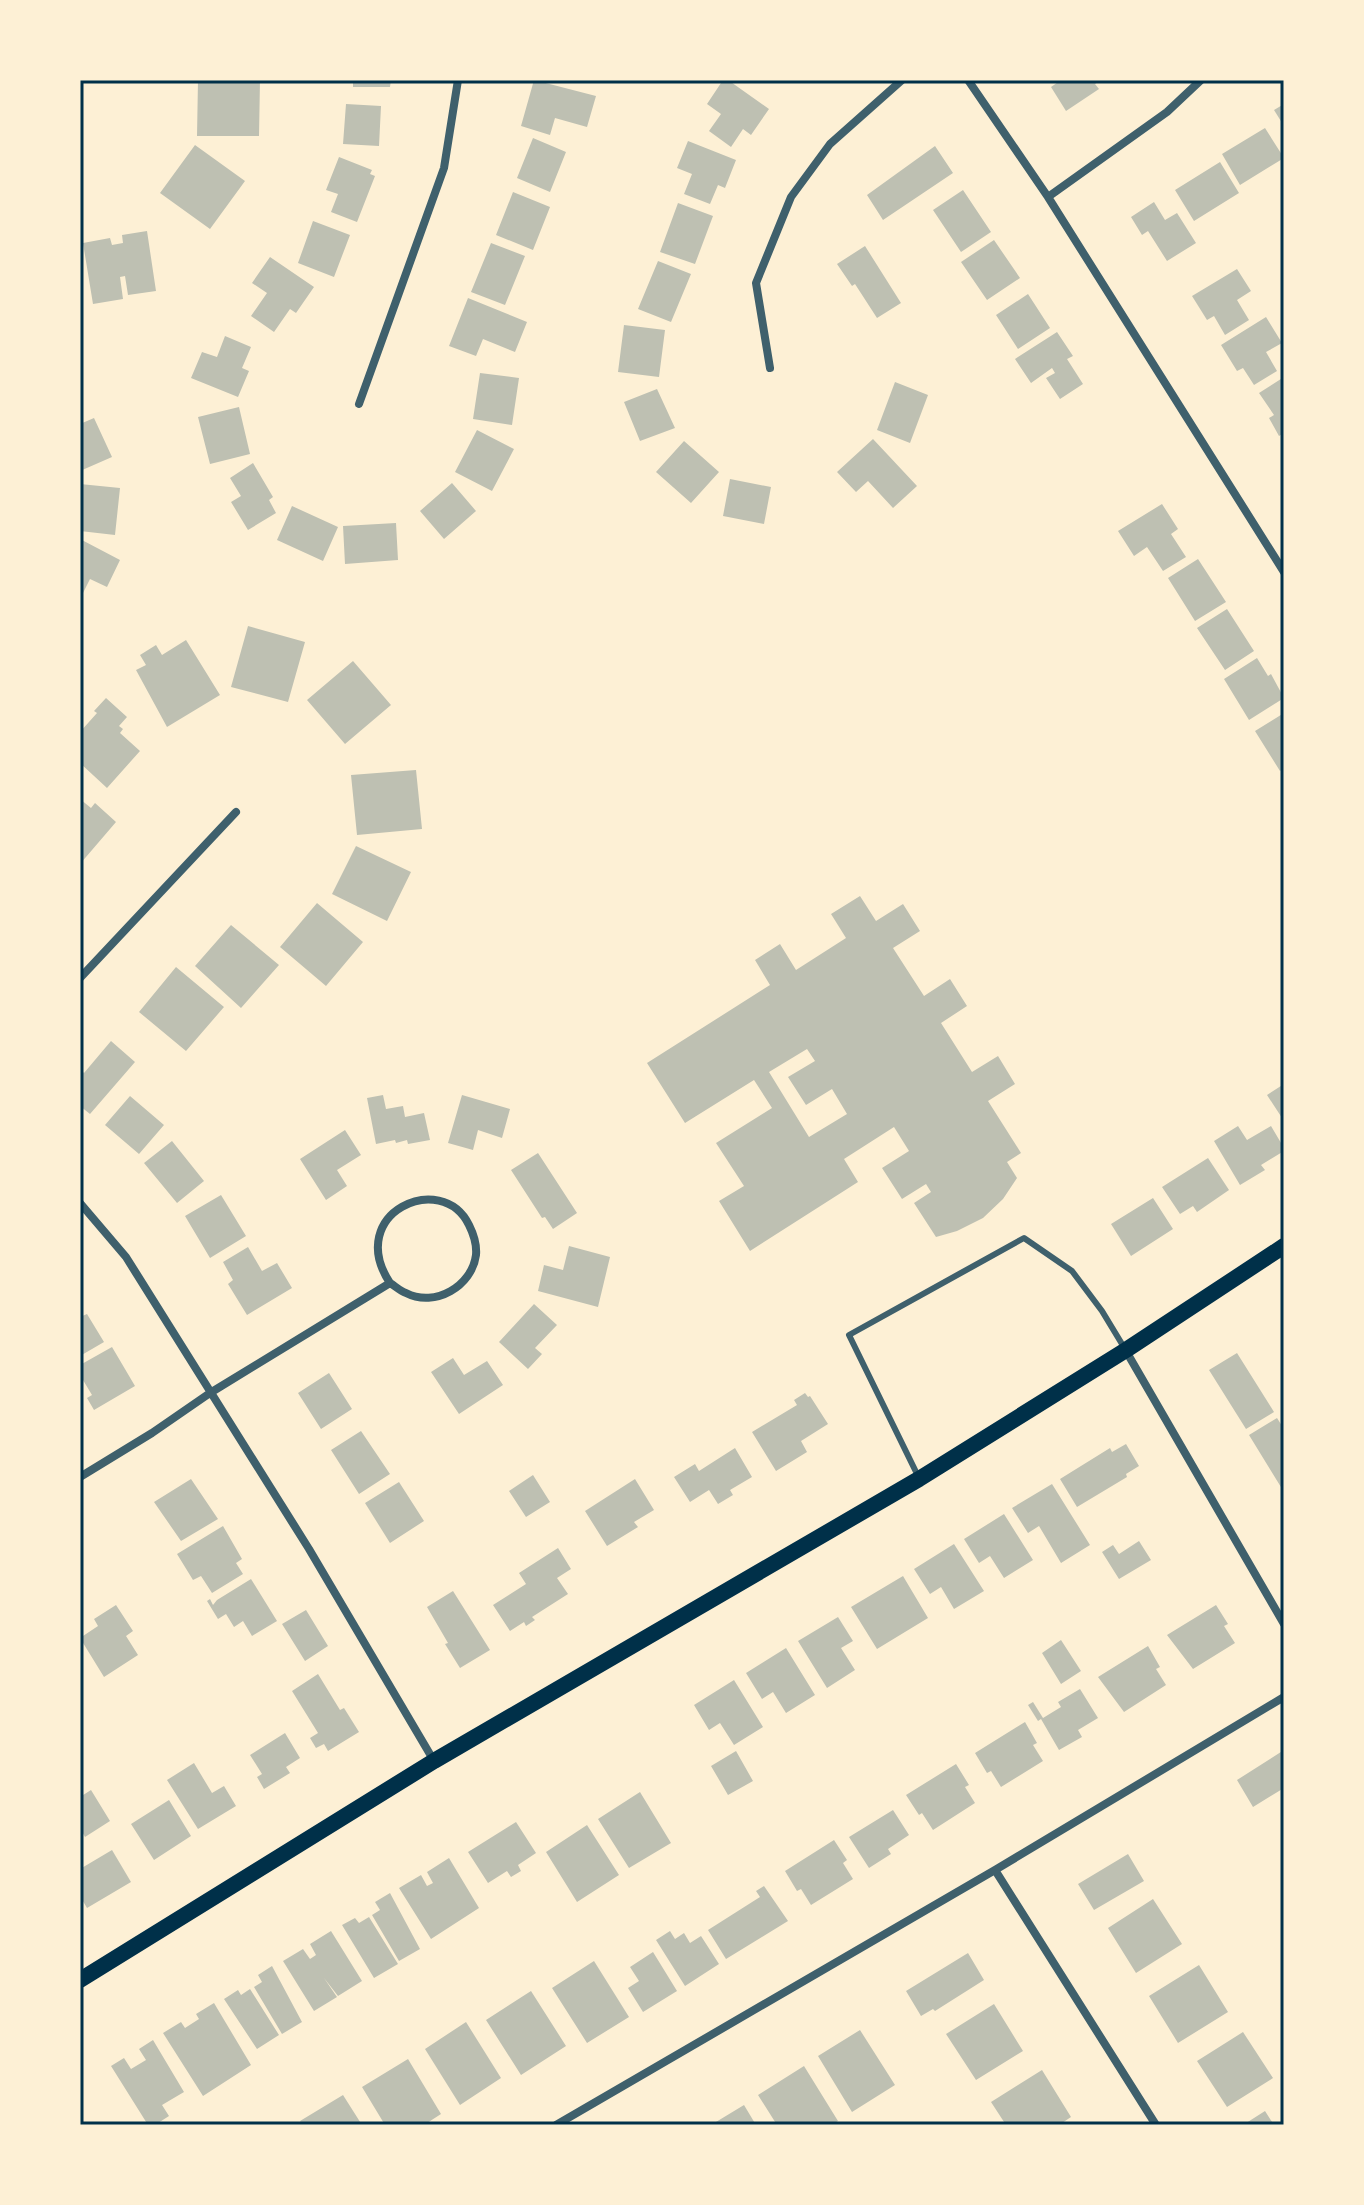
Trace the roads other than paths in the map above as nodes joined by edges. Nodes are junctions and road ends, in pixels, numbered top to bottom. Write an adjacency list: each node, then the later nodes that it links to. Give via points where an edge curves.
1 (458, 80): 7 (street, via 444,168)
2 (902, 80): 6 (street, via 830,144 791,197 756,283)
3 (968, 80): 5 (street)
4 (1201, 80): 5 (street, via 1167,112)
5 (1048, 197): 8 (street)
6 (770, 368)
7 (359, 404)
8 (1284, 572)
9 (236, 812): 10 (street)
10 (80, 978)
11 (80, 1203): 15 (street, via 126,1257)
12 (1284, 1246): 14 (main road)
13 (390, 1283): 13 (street, via 428,1298 461,1285 476,1253 466,1218 446,1203 431,1200 402,1206 388,1218 378,1239 381,1269); 15 (street)
14 (1126, 1350): 17 (main road); 17 (lane, via 1072,1271 1024,1238 849,1335); 18 (street)
15 (210, 1393): 16 (street); 20 (street)
16 (80, 1477)
17 (919, 1479): 20 (main road)
18 (1284, 1624)
19 (1284, 1697): 21 (street)
20 (434, 1761): 22 (main road)
21 (995, 1870): 23 (street); 24 (street)
22 (80, 1980)
23 (556, 2125)
24 (1156, 2125)

